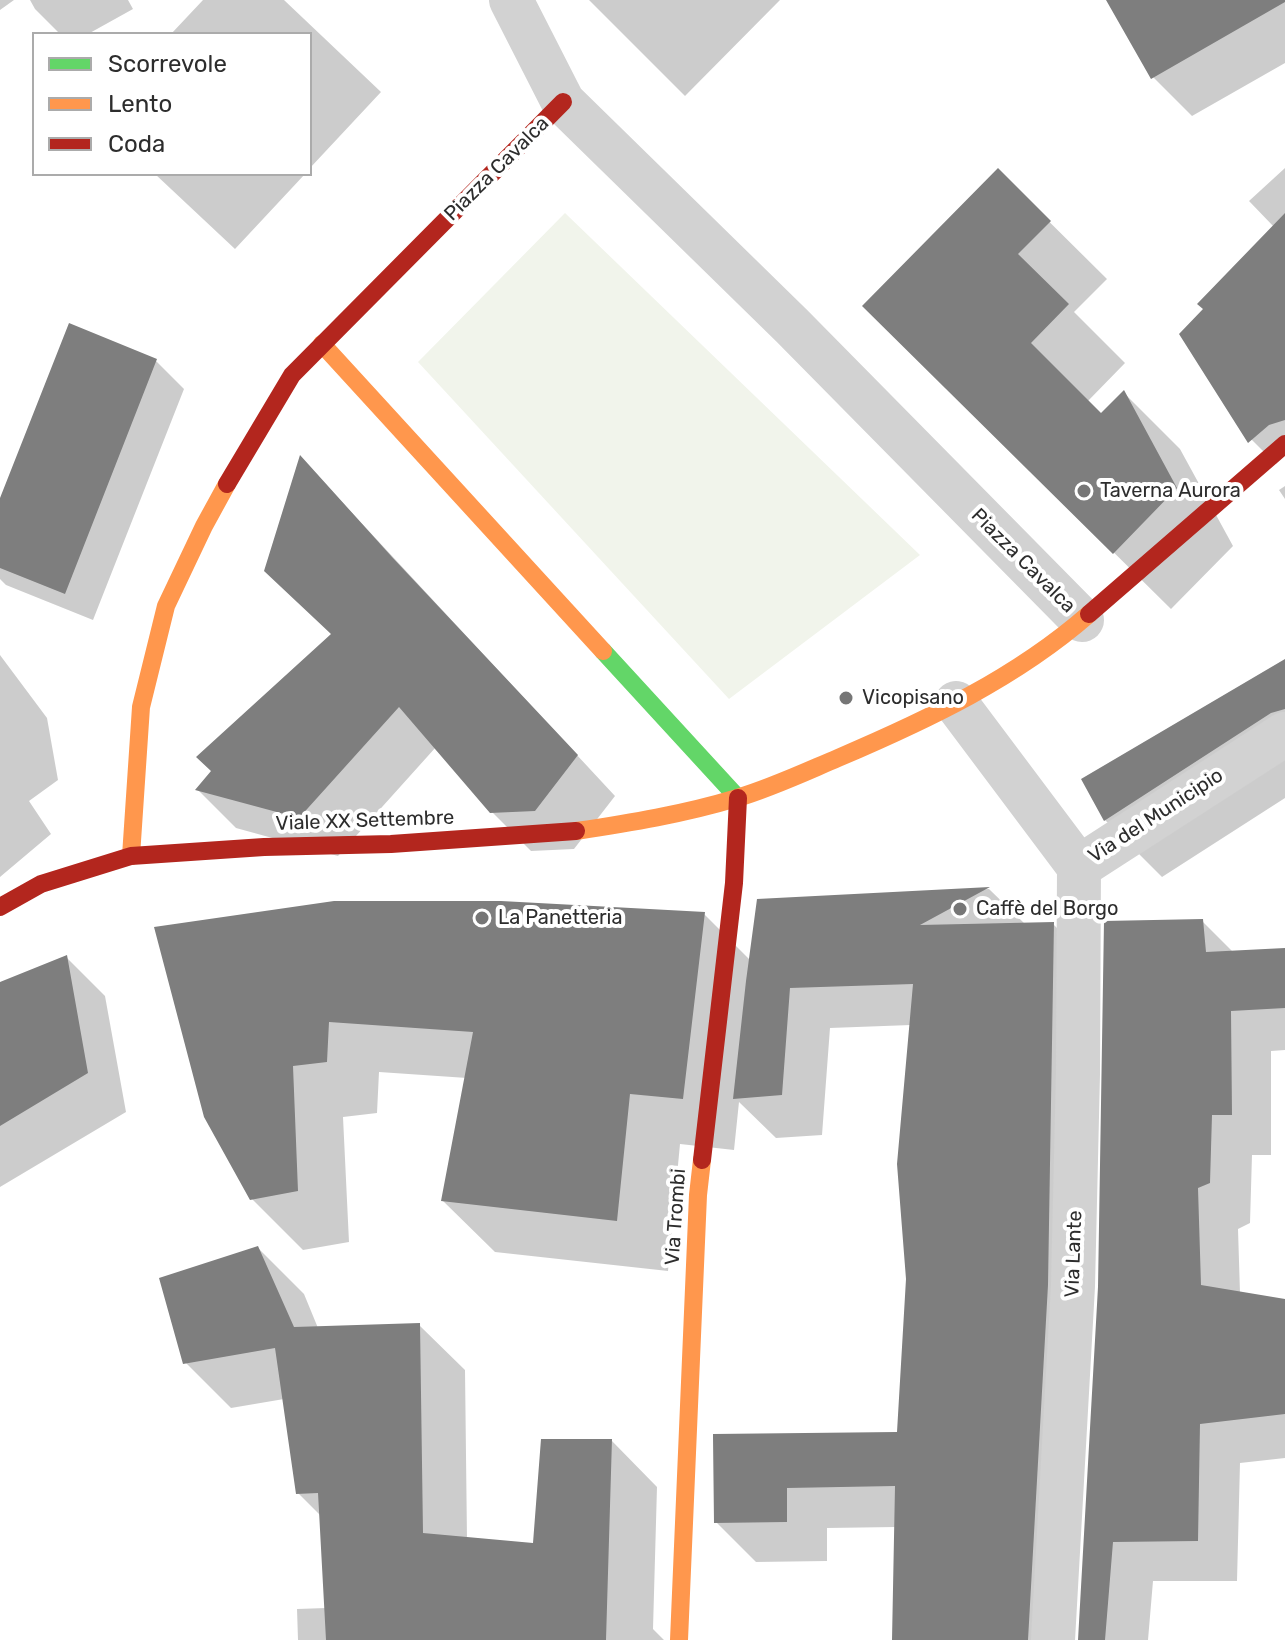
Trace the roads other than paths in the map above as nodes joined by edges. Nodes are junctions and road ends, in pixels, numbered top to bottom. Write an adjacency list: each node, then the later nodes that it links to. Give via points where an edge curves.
1 (511, 0): 2 (street)
2 (563, 102): 3 (street, Piazza Cavalca); 5 (street, Piazza Cavalca)
3 (322, 344): 8 (street); 9 (street, Piazza Cavalca, via 292,375 247,449 166,606 141,707)
4 (1285, 444): 5 (street)
5 (1082, 620): 6 (street, Piazza Cavalca)
6 (956, 703): 8 (street, Piazza Cavalca, via 891,736); 10 (street, Via del Municipio)
7 (1285, 734): 10 (street, Via del Municipio)
8 (738, 798): 9 (street, Viale XX Settembre, via 645,821 553,835); 12 (street, Via Trombi, via 734,883 698,1195)
9 (131, 856): 11 (street, Viale XX Settembre, via 41,884)
10 (1079, 867): 13 (street, Via Lante, via 1073,1286)
11 (0, 907)
12 (679, 1640)
13 (1053, 1640)

